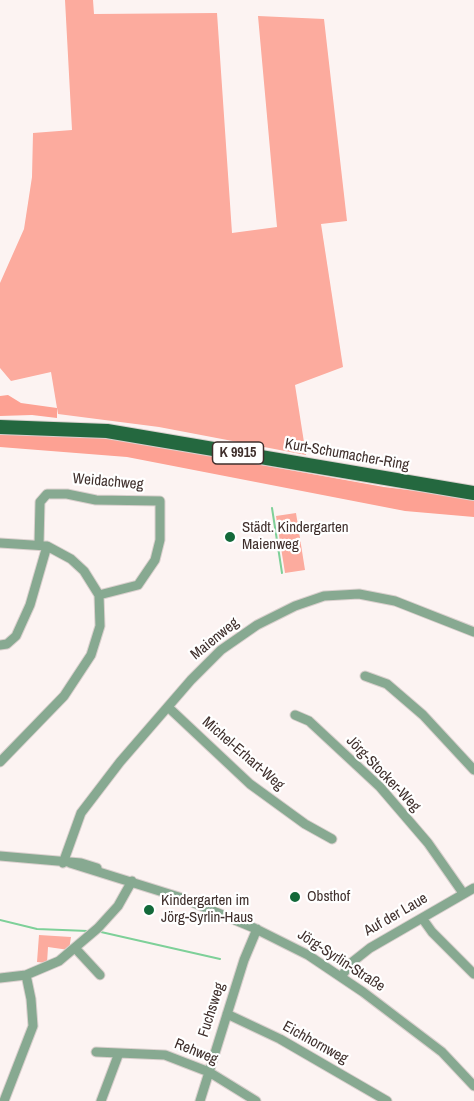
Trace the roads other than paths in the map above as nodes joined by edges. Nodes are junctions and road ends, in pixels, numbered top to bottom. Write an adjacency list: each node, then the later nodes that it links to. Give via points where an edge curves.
1 (0, 427): 2 (main road, Kurt-Schumacher-Ring / K 9915, via 106,431)
2 (474, 493)
3 (0, 543): 4 (street)
4 (43, 545): 5 (street, via 71,559 84,571); 5 (street, Weidachweg, via 40,502 47,494 160,501 160,540 155,560 138,585); 7 (street, Weidachweg, via 30,605 16,636)
5 (99, 596): 11 (street, via 100,626 91,655 64,696)
6 (474, 632): 9 (street, Maienweg, via 373,595 324,596 295,606 238,637)
7 (0, 645)
8 (365, 675): 12 (street, via 387,684 423,715)
9 (168, 707): 13 (street, Michel-Erhart-Weg, via 250,784); 15 (street, Maienweg, via 81,813)
10 (295, 716): 18 (street, Jörg-Stocker-Weg, via 309,721 380,787 428,843)
11 (0, 762)
12 (474, 770)
13 (332, 839)
14 (0, 856): 15 (street, Jörg-Syrlin-Straße)
15 (66, 863): 16 (street, Jörg-Syrlin-Straße)
16 (132, 881): 20 (street, Jörg-Syrlin-Straße); 21 (street, via 118,906)
17 (474, 888): 18 (street, Auf der Laue)
18 (463, 893): 19 (street, Auf der Laue)
19 (422, 918): 22 (street); 25 (street, Auf der Laue, via 358,956)
20 (257, 929): 25 (street, Jörg-Syrlin-Straße); 27 (street, Fuchsweg)
21 (75, 948): 23 (street, via 58,961); 24 (street)
22 (474, 974)
23 (26, 975): 26 (street); 32 (street, via 33,1026)
24 (100, 975)
25 (341, 977): 31 (street, Jörg-Syrlin-Straße, via 442,1052)
26 (0, 978)
27 (227, 1014): 30 (street, Fuchsweg); 36 (street, Eichhornweg, via 280,1039)
28 (96, 1052): 29 (street, Rehweg)
29 (118, 1053): 30 (street, Rehweg, via 165,1055); 33 (street)
30 (209, 1072): 34 (street, Fuchsweg); 35 (street, Rehweg)
31 (474, 1086)
32 (4, 1101)
33 (101, 1101)
34 (200, 1101)
35 (256, 1101)
36 (387, 1101)

